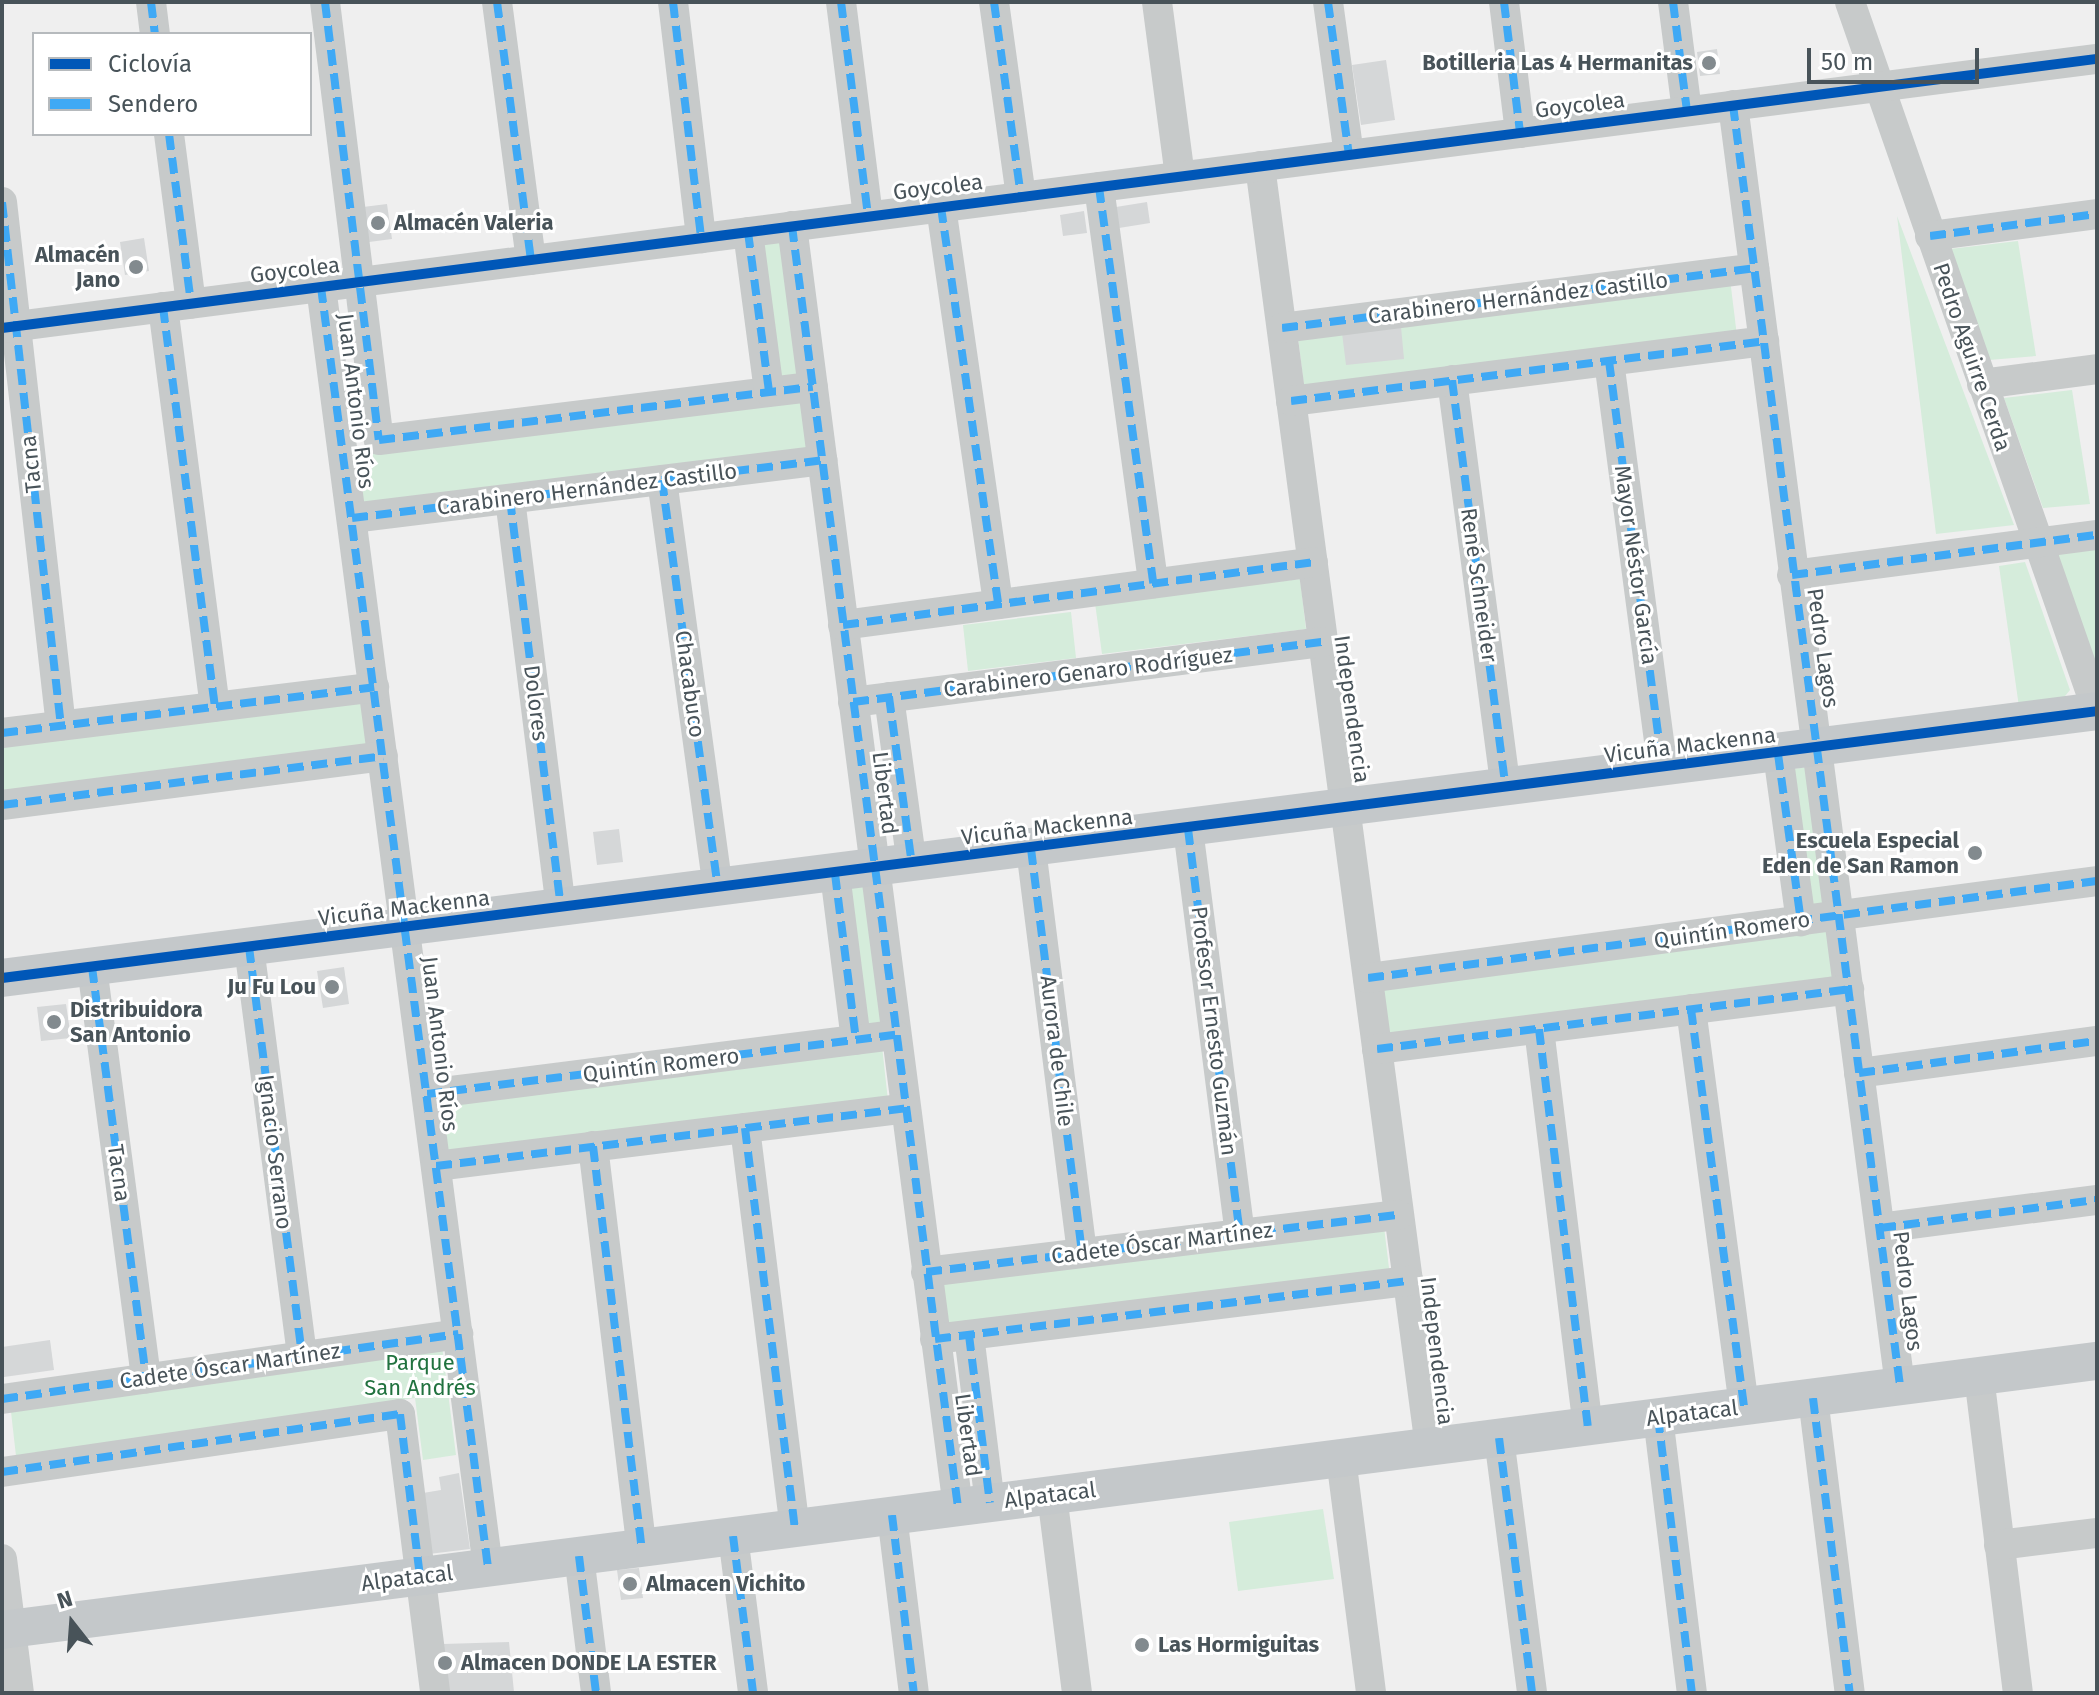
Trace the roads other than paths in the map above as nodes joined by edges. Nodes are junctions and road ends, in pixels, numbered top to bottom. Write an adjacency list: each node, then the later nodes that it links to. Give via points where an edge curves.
1 (151, 2): 12 (street)
2 (325, 2): 34 (street, Juan Antonio Ríos)
3 (497, 2): 32 (street)
4 (673, 2): 31 (street)
5 (841, 2): 27 (street)
6 (994, 2): 23 (street)
7 (1157, 2): 21 (street)
8 (1328, 2): 19 (street)
9 (1504, 2): 17 (street)
10 (1673, 2): 16 (street)
11 (1850, 2): 14 (street, Pedro Aguirre Cerda)
12 (155, 32)
13 (2097, 59): 14 (street, Goycolea)
14 (1878, 87): 15 (street, Goycolea); 30 (street, Pedro Aguirre Cerda)
15 (1733, 105): 16 (street, Goycolea); 33 (street, Pedro Lagos)
16 (1687, 111): 17 (street, Goycolea)
17 (1520, 133): 19 (street, Goycolea)
18 (169, 136): 36 (street)
19 (1349, 155): 20 (street, Goycolea)
20 (1260, 166): 21 (street, Goycolea); 38 (street, Independencia)
21 (1180, 176): 22 (street, Goycolea)
22 (1099, 187): 23 (street, Goycolea); 55 (street)
23 (1021, 197): 25 (street, Goycolea)
24 (2, 202): 37 (street, Tacna)
25 (941, 207): 27 (street, Goycolea); 56 (street)
26 (2097, 214): 30 (street)
27 (868, 216): 28 (street, Goycolea)
28 (792, 226): 29 (street, Goycolea); 44 (street, Libertad)
29 (748, 232): 31 (street, Goycolea); 45 (street)
30 (1930, 236): 43 (street, Pedro Aguirre Cerda)
31 (701, 238): 32 (street, Goycolea)
32 (531, 260): 34 (street, Goycolea)
33 (1754, 268): 38 (street, Carabinero Hernández Castillo); 39 (street, Pedro Lagos)
34 (359, 282): 35 (street, Goycolea); 45 (street, Juan Antonio Ríos, via 379,440)
35 (321, 287): 36 (street, Goycolea); 50 (street, Juan Antonio Ríos)
36 (177, 305): 37 (street, Goycolea); 62 (street)
37 (9, 327): 64 (street, Tacna)
38 (1282, 328): 46 (street, Independencia)
39 (1764, 341): 40 (street); 54 (street, Pedro Lagos)
40 (1609, 361): 42 (street); 69 (street, Mayor Néstor García)
41 (2097, 369): 43 (street)
42 (1452, 380): 46 (street); 70 (street, René Schneider)
43 (1982, 384): 52 (street, Pedro Aguirre Cerda)
44 (813, 387): 45 (street); 47 (street, Libertad)
45 (769, 392)
46 (1291, 401): 53 (street, Independencia)
47 (822, 460): 48 (street, Carabinero Hernández Castillo); 57 (street, Libertad)
48 (662, 480): 49 (street, Carabinero Hernández Castillo); 79 (street, Chacabuco)
49 (510, 499): 50 (street, Carabinero Hernández Castillo); 80 (street, Dolores)
50 (352, 518): 59 (street, Juan Antonio Ríos)
51 (2097, 535): 52 (street)
52 (2037, 543): 54 (street); 63 (street, Pedro Aguirre Cerda)
53 (1313, 562): 55 (street); 58 (street, Independencia)
54 (1792, 575): 66 (street, Pedro Lagos)
55 (1153, 583): 56 (street)
56 (998, 604): 57 (street)
57 (843, 625): 61 (street, Libertad)
58 (1323, 642): 60 (street, Carabinero Genaro Rodríguez); 72 (street, Independencia)
59 (374, 687): 62 (street); 68 (street, Juan Antonio Ríos)
60 (889, 697): 61 (street, Carabinero Genaro Rodríguez); 75 (street, Libertad)
61 (853, 702): 76 (street, Libertad)
62 (215, 707): 64 (street)
63 (2097, 711): 66 (main road, Vicuña Mackenna)
64 (61, 726): 65 (street)
65 (2, 733)
66 (1817, 750): 67 (main road, Vicuña Mackenna); 81 (street, Pedro Lagos)
67 (1778, 754): 69 (main road, Vicuña Mackenna); 82 (street)
68 (383, 756): 71 (street); 83 (street, Juan Antonio Ríos)
69 (1663, 769): 70 (main road, Vicuña Mackenna)
70 (1506, 789): 72 (main road, Vicuña Mackenna)
71 (2, 805)
72 (1345, 809): 73 (main road, Vicuña Mackenna); 87 (street, Independencia)
73 (1188, 829): 74 (main road, Vicuña Mackenna); 104 (street, Profesor Ernesto Guzmán)
74 (1031, 849): 75 (main road, Vicuña Mackenna); 105 (street, Aurora de Chile)
75 (912, 864): 76 (main road, Vicuña Mackenna)
76 (874, 868): 77 (main road, Vicuña Mackenna); 91 (street, Libertad)
77 (835, 874): 79 (main road, Vicuña Mackenna); 92 (street)
78 (2097, 881): 81 (street, Quintín Romero)
79 (718, 888): 80 (main road, Vicuña Mackenna)
80 (561, 908): 83 (main road, Vicuña Mackenna)
81 (1839, 916): 82 (street, Quintín Romero); 88 (street, Pedro Lagos)
82 (1801, 921): 87 (street, Quintín Romero)
83 (405, 927): 84 (main road, Vicuña Mackenna); 96 (street, Juan Antonio Ríos)
84 (249, 947): 85 (main road, Vicuña Mackenna); 111 (street, Ignacio Serrano)
85 (92, 967): 86 (main road, Vicuña Mackenna); 114 (street, Tacna)
86 (2, 978)
87 (1368, 978): 94 (street, Independencia)
88 (1849, 989): 89 (street); 95 (street, Pedro Lagos)
89 (1691, 1009): 90 (street); 118 (street)
90 (1539, 1029): 94 (street); 120 (street)
91 (895, 1035): 92 (street, Quintín Romero); 97 (street, Libertad)
92 (856, 1040): 96 (street, Quintín Romero)
93 (2097, 1041): 95 (street)
94 (1377, 1049): 102 (street, Independencia)
95 (1859, 1073): 103 (street, Pedro Lagos)
96 (427, 1094): 100 (street, Juan Antonio Ríos)
97 (905, 1108): 98 (street); 106 (street, Libertad)
98 (745, 1128): 99 (street); 128 (street)
99 (593, 1146): 100 (street); 132 (street)
100 (436, 1166): 108 (street, Juan Antonio Ríos)
101 (2097, 1200): 103 (street)
102 (1399, 1215): 104 (street, Cadete Óscar Martínez); 107 (street, Independencia)
103 (1880, 1228): 115 (street, Pedro Lagos)
104 (1240, 1233): 105 (street, Cadete Óscar Martínez)
105 (1082, 1252): 106 (street, Cadete Óscar Martínez)
106 (926, 1272): 110 (street, Libertad)
107 (1408, 1281): 109 (street); 122 (street, Independencia)
108 (458, 1334): 111 (street, Cadete Óscar Martínez); 135 (street, Juan Antonio Ríos)
109 (969, 1335): 110 (street); 126 (street, Libertad)
110 (935, 1339): 126 (street, Libertad)
111 (302, 1356): 114 (street, Cadete Óscar Martínez)
112 (2097, 1361): 113 (main road, Alpatacal)
113 (1979, 1376): 115 (main road, Alpatacal); 131 (street)
114 (146, 1378): 117 (street, Cadete Óscar Martínez)
115 (1900, 1386): 116 (main road, Alpatacal)
116 (1813, 1398): 118 (main road, Alpatacal); 147 (street)
117 (2, 1399)
118 (1744, 1406): 119 (main road, Alpatacal)
119 (1658, 1417): 120 (main road, Alpatacal); 146 (street)
120 (1588, 1426): 121 (main road, Alpatacal)
121 (1499, 1438): 122 (main road, Alpatacal); 145 (street)
122 (1430, 1447): 123 (main road, Alpatacal)
123 (1341, 1458): 125 (main road, Alpatacal); 144 (street)
124 (2, 1472): 136 (street, via 400,1414)
125 (1052, 1495): 126 (main road, Alpatacal); 143 (street)
126 (974, 1505): 127 (main road, Alpatacal)
127 (892, 1515): 128 (main road, Alpatacal); 142 (street)
128 (795, 1528): 130 (main road, Alpatacal)
129 (2097, 1533): 131 (street)
130 (733, 1536): 132 (main road, Alpatacal); 141 (street)
131 (1999, 1545): 148 (street)
132 (642, 1548): 133 (main road, Alpatacal)
133 (579, 1556): 135 (main road, Alpatacal); 140 (street)
134 (2, 1559): 137 (street)
135 (488, 1567): 136 (main road, Alpatacal)
136 (420, 1576): 137 (main road, Alpatacal); 139 (street)
137 (6, 1629): 138 (street)
138 (19, 1693)
139 (435, 1693)
140 (596, 1693)
141 (753, 1693)
142 (914, 1693)
143 (1077, 1693)
144 (1371, 1693)
145 (1532, 1693)
146 (1692, 1693)
147 (1850, 1693)
148 (2018, 1693)

